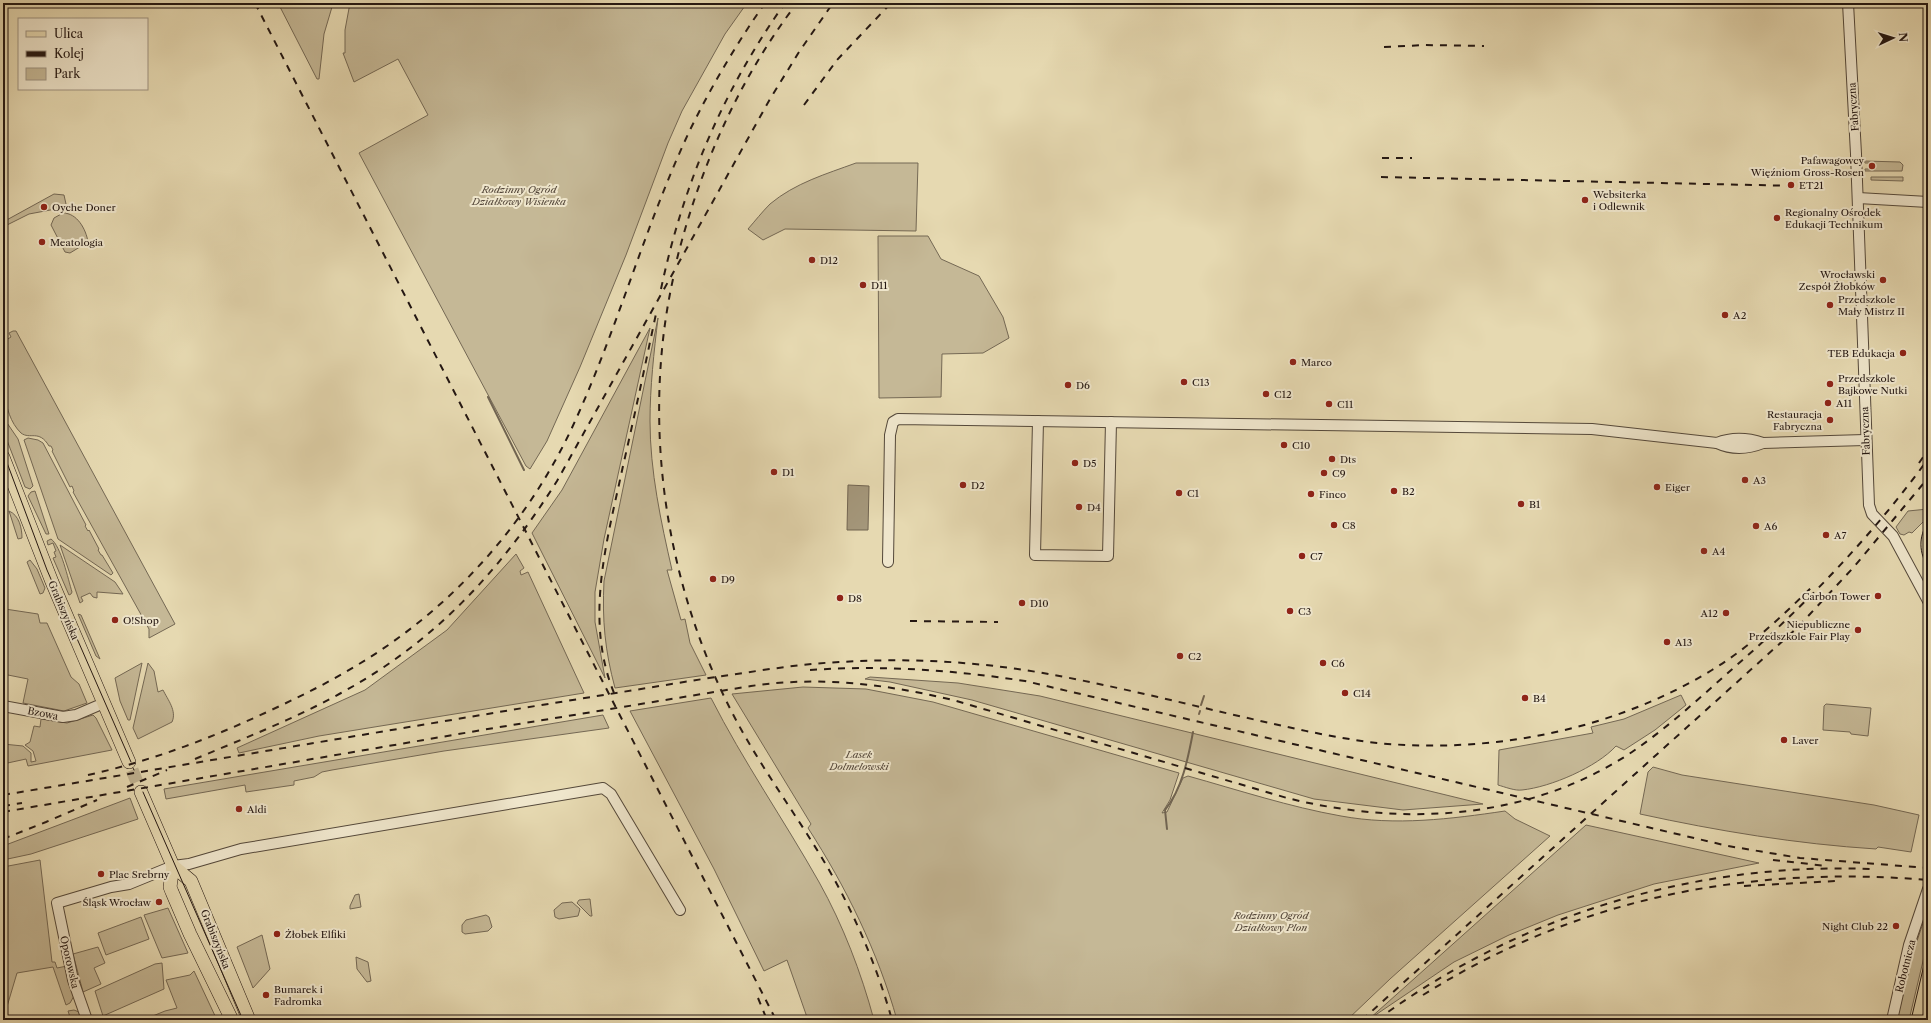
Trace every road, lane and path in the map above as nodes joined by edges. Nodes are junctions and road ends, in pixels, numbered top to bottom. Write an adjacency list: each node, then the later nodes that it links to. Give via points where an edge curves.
1 (1848, 3): 2 (street, Fabryczna)
2 (1858, 198): 3 (street); 6 (street, Fabryczna)
3 (1928, 202)
4 (1038, 421): 5 (street); 5 (street, via 1035,555 1070,556 1108,556); 8 (street, via 905,418 893,422 890,435)
5 (1111, 422): 6 (street, via 1592,429 1717,443 1727,439 1751,439 1763,443)
6 (1866, 440): 9 (street, Fabryczna, via 1870,510 1893,536)
7 (3, 457): 10 (main road, Grabiszyńska, via 45,565)
8 (888, 562)
9 (1928, 601)
10 (104, 703): 11 (street, Bzowa, via 76,715 62,717); 12 (main road, Grabiszyńska)
11 (3, 706)
12 (131, 767)
13 (141, 792): 14 (main road, Grabiszyńska)
14 (173, 866): 16 (street, via 241,849 603,788 611,794); 17 (street, Oporowska, via 129,884 57,903 73,980); 18 (main road, Grabiszyńska, via 170,887); 19 (main road, Grabiszyńska, via 191,881)
15 (1928, 889): 20 (street, Robotnicza, via 1909,944)
16 (680, 910)
17 (87, 1020)
18 (232, 1020)
19 (249, 1020)
20 (1892, 1020)

